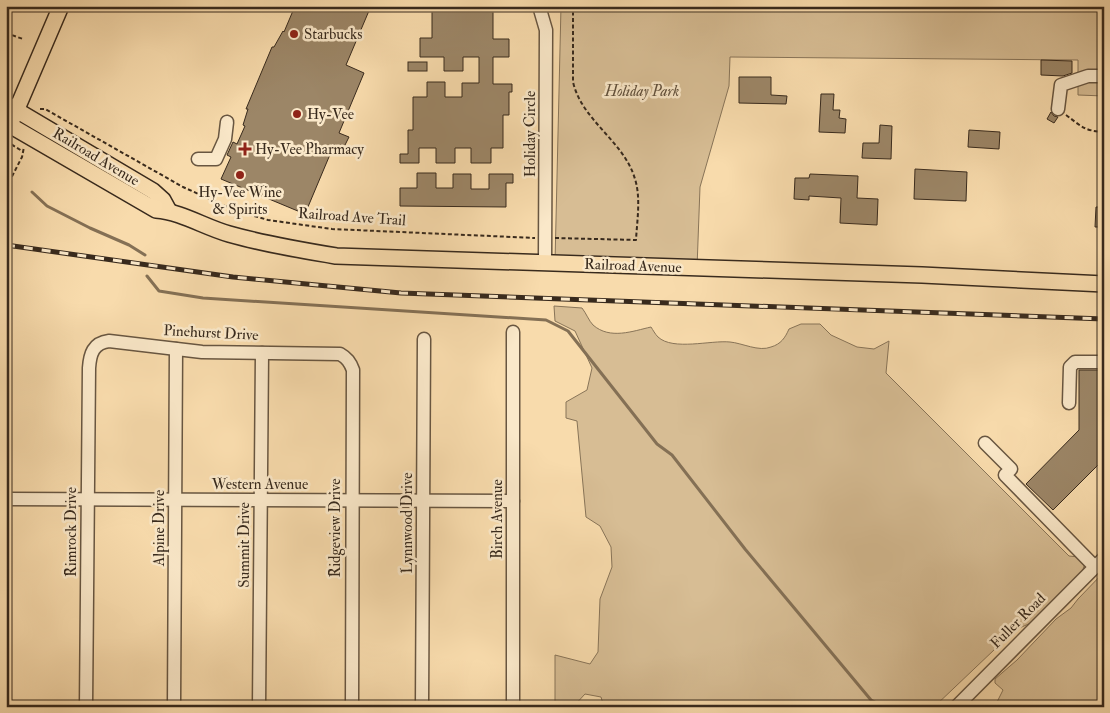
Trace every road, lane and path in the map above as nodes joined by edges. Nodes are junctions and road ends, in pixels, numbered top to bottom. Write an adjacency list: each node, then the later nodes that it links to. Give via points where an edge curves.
1 (61, 6): 7 (main road)
2 (539, 6): 19 (street, Holiday Circle, via 546,30)
3 (573, 6): 18 (path, via 573,82 585,110 628,162 635,179 638,202 636,240)
4 (6, 33): 5 (path)
5 (23, 39)
6 (1104, 76): 9 (street, via 1088,76 1060,85)
7 (11, 107): 11 (main road); 16 (main road, Railroad Avenue, via 153,191)
8 (42, 109): 17 (path, Railroad Ave Trail, via 183,187 234,210 268,220 332,229)
9 (1058, 109): 12 (path, via 1085,129)
10 (227, 122): 14 (street, via 225,139 216,159)
11 (8, 128): 16 (main road, Railroad Avenue, via 156,210)
12 (1104, 132)
13 (6, 141): 15 (path, via 23,155)
14 (198, 159)
15 (6, 188)
16 (169, 211): 19 (main road, Railroad Avenue, via 227,233 281,247 336,256)
17 (536, 238)
18 (551, 238)
19 (545, 263): 20 (main road, Railroad Avenue)
20 (1104, 284)
21 (513, 332): 36 (street, Birch Avenue)
22 (424, 339): 35 (street, Lynnwood Drive)
23 (176, 349): 24 (street, Pinehurst Drive); 26 (street, Pinehurst Drive, via 103,342 92,350); 32 (street, Alpine Drive)
24 (262, 352): 25 (street, Pinehurst Drive); 33 (street, Summit Drive)
25 (340, 354): 34 (street, Ridgeview Drive, via 353,370)
26 (90, 357): 31 (street, Rimrock Drive)
27 (1104, 362): 28 (street, via 1075,362 1070,367)
28 (1069, 402)
29 (985, 443): 37 (street, via 1012,469 1005,475)
30 (6, 499): 31 (street, Western Avenue)
31 (88, 500): 32 (street, Western Avenue); 38 (street, Rimrock Drive)
32 (175, 500): 33 (street, Western Avenue); 39 (street, Alpine Drive)
33 (261, 500): 34 (street, Western Avenue); 40 (street, Summit Drive)
34 (352, 500): 35 (street, Western Avenue); 41 (street, Ridgeview Drive)
35 (423, 501): 36 (street, Western Avenue); 42 (street, Lynnwood Drive)
36 (513, 501): 43 (street, Birch Avenue)
37 (1100, 562): 44 (street, Fuller Road)
38 (86, 707)
39 (174, 707)
40 (259, 707)
41 (352, 707)
42 (422, 707)
43 (512, 707)
44 (956, 707)

